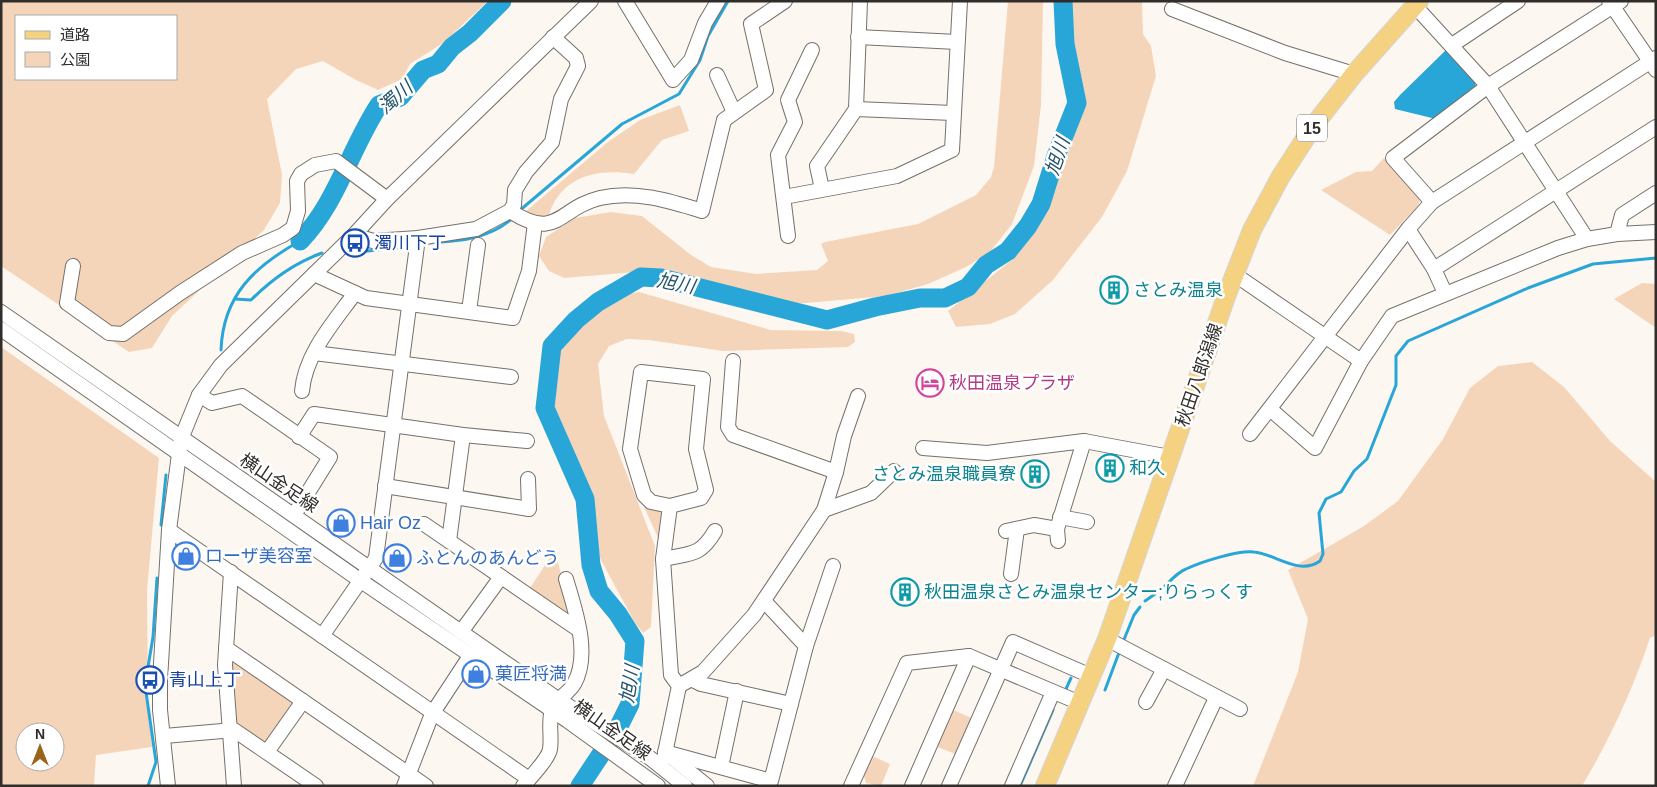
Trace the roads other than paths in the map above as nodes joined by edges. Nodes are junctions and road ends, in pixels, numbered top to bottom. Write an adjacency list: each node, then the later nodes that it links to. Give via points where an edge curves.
1 (591, 1): 12 (street)
2 (625, 1): 7 (street, via 673,80 691,60)
3 (785, 1): 22 (street, via 751,24 766,90)
4 (860, 1): 13 (street)
5 (960, 1): 14 (street)
6 (1518, 1): 10 (street)
7 (715, 3)
8 (1615, 3): 17 (street); 20 (street)
9 (1417, 4): 15 (street); 18 (main road, 秋田八郎潟線 / 15)
10 (1503, 6): 15 (street)
11 (1172, 9): 18 (street)
12 (553, 37): 30 (street); 32 (street, via 576,58 578,66 561,99 552,142 515,190)
13 (858, 37): 14 (street); 21 (street)
14 (957, 42): 23 (street)
15 (1452, 45): 20 (street)
16 (812, 50): 29 (street, via 788,100 795,122 778,155)
17 (1654, 63): 25 (street)
18 (1354, 74): 45 (main road, 秋田八郎潟線 / 15, via 1314,125 1281,176 1252,230)
19 (717, 75): 22 (street)
20 (1488, 86): 25 (street); 31 (street, via 1393,158)
21 (856, 109): 23 (street); 26 (street, via 817,166)
22 (734, 112): 33 (street, via 724,120 702,212 657,197 601,198 581,204 550,225)
23 (953, 114): 26 (street, via 952,150 898,176)
24 (1656, 127): 27 (street)
25 (1525, 142): 27 (street); 31 (street)
26 (822, 190): 29 (street)
27 (1558, 191): 39 (street); 43 (street)
28 (1656, 193): 36 (street, via 1622,215)
29 (784, 197): 38 (street)
30 (387, 199): 37 (street); 42 (street, via 336,161 307,169 297,181 298,211 293,228 242,253 123,334 109,333 67,303)
31 (1432, 202): 34 (street)
32 (514, 214): 33 (street); 40 (street, via 476,228)
33 (536, 223): 49 (street, via 529,271 513,318)
34 (1408, 228): 43 (street); 52 (street)
35 (1656, 232): 36 (street)
36 (1617, 234): 39 (street)
37 (354, 235): 40 (street, via 373,241); 44 (street)
38 (788, 236)
39 (1586, 238): 47 (street)
40 (417, 243): 48 (street)
41 (478, 245): 49 (street)
42 (73, 266)
43 (1434, 269): 47 (street)
44 (314, 274): 46 (street); 59 (street, via 221,365)
45 (1234, 274): 52 (street); 71 (main road, 秋田八郎潟線 / 15)
46 (354, 293): 48 (street, via 366,298); 53 (street)
47 (1446, 293): 55 (street, via 1392,316)
48 (409, 304): 49 (street); 56 (street)
49 (469, 311)
50 (1, 312): 66 (street, 横山金足線)
51 (1, 329): 70 (street, 横山金足線)
52 (1327, 337): 55 (street); 61 (street)
53 (314, 353): 56 (street); 58 (street, via 303,378)
54 (733, 361): 73 (street, via 728,427 733,435)
55 (1360, 361): 61 (street, via 1315,448)
56 (401, 365): 57 (street); 62 (street)
57 (511, 377)
58 (302, 391)
59 (199, 395): 65 (street, via 212,403 242,396); 66 (street)
60 (858, 396): 73 (street)
61 (1270, 409): 63 (street)
62 (392, 426): 64 (street); 65 (street, via 314,414); 75 (street)
63 (1250, 434)
64 (463, 435): 68 (street); 76 (street)
65 (299, 436): 79 (street, via 330,457)
66 (181, 439): 70 (street); 79 (street, 横山金足線)
67 (1084, 441): 69 (street, via 987,454); 71 (street); 82 (street)
68 (527, 442)
69 (923, 448)
70 (178, 453): 83 (street); 93 (street, 横山金足線)
71 (1170, 457): 98 (main road, 秋田八郎潟線 / 15)
72 (894, 470): 78 (street, via 871,492)
73 (836, 472): 78 (street)
74 (528, 479): 76 (street, via 529,509)
75 (385, 486): 76 (street); 88 (street, via 376,558)
76 (455, 497): 85 (street)
77 (670, 506): 77 (street, via 701,498 706,490 696,449 704,379 641,372 630,449 644,495 651,502); 86 (street)
78 (824, 510): 94 (street)
79 (294, 515): 88 (street, 横山金足線)
80 (1087, 522): 82 (street)
81 (424, 524): 85 (street)
82 (1058, 529): 90 (street, via 1034,525 1012,530)
83 (169, 530): 89 (street); 119 (street, via 160,662 160,710)
84 (714, 531): 86 (street, via 701,550)
85 (449, 541): 91 (street)
86 (663, 559): 107 (street, via 671,675)
87 (832, 566): 99 (street)
88 (369, 568): 93 (street); 96 (street, 横山金足線)
89 (231, 572): 97 (street); 100 (street)
90 (1011, 574)
91 (501, 577): 95 (street); 96 (street)
92 (566, 579): 95 (street)
93 (361, 581): 97 (street); 101 (street, 横山金足線)
94 (764, 600): 99 (street); 106 (street, via 726,647)
95 (579, 630): 115 (street, via 580,668 574,685)
96 (461, 632): 115 (street, 横山金足線)
97 (322, 636): 117 (street)
98 (1117, 644): 104 (street); 105 (main road, 秋田八郎潟線 / 15)
99 (806, 646): 114 (street)
100 (226, 648): 111 (street); 118 (street)
101 (470, 656): 115 (street, 横山金足線); 117 (street)
102 (968, 656): 103 (street); 125 (street, via 907,663); 133 (street)
103 (1000, 668): 105 (street, via 1012,642); 109 (street); 134 (street)
104 (1164, 668): 110 (street); 112 (street)
105 (1091, 676): 113 (main road, 秋田八郎潟線 / 15)
106 (693, 680): 107 (street); 108 (street)
107 (679, 686): 121 (street)
108 (737, 691): 114 (street); 122 (street)
109 (1053, 692): 113 (street); 135 (street)
110 (1216, 698): 116 (street); 137 (street)
111 (303, 701): 120 (street); 123 (street)
112 (1146, 702)
113 (1080, 703): 136 (main road, 秋田八郎潟線 / 15)
114 (791, 704): 122 (street, via 771,781)
115 (555, 705): 124 (street, via 550,751); 130 (street, 横山金足線); 131 (street, 横山金足線, via 575,709 650,758)
116 (1240, 709)
117 (432, 714): 123 (street); 124 (street)
118 (229, 731): 119 (street); 120 (street, via 234,730); 127 (street)
119 (164, 736): 126 (street)
120 (267, 752): 128 (street)
121 (665, 755): 122 (street); 132 (street)
122 (721, 766)
123 (407, 780): 129 (street)
124 (526, 782)
125 (855, 785)
126 (168, 786)
127 (234, 786)
128 (316, 786)
129 (426, 786)
130 (658, 786)
131 (685, 786)
132 (707, 786)
133 (912, 786)
134 (949, 786)
135 (1012, 786)
136 (1045, 786)
137 (1175, 786)

